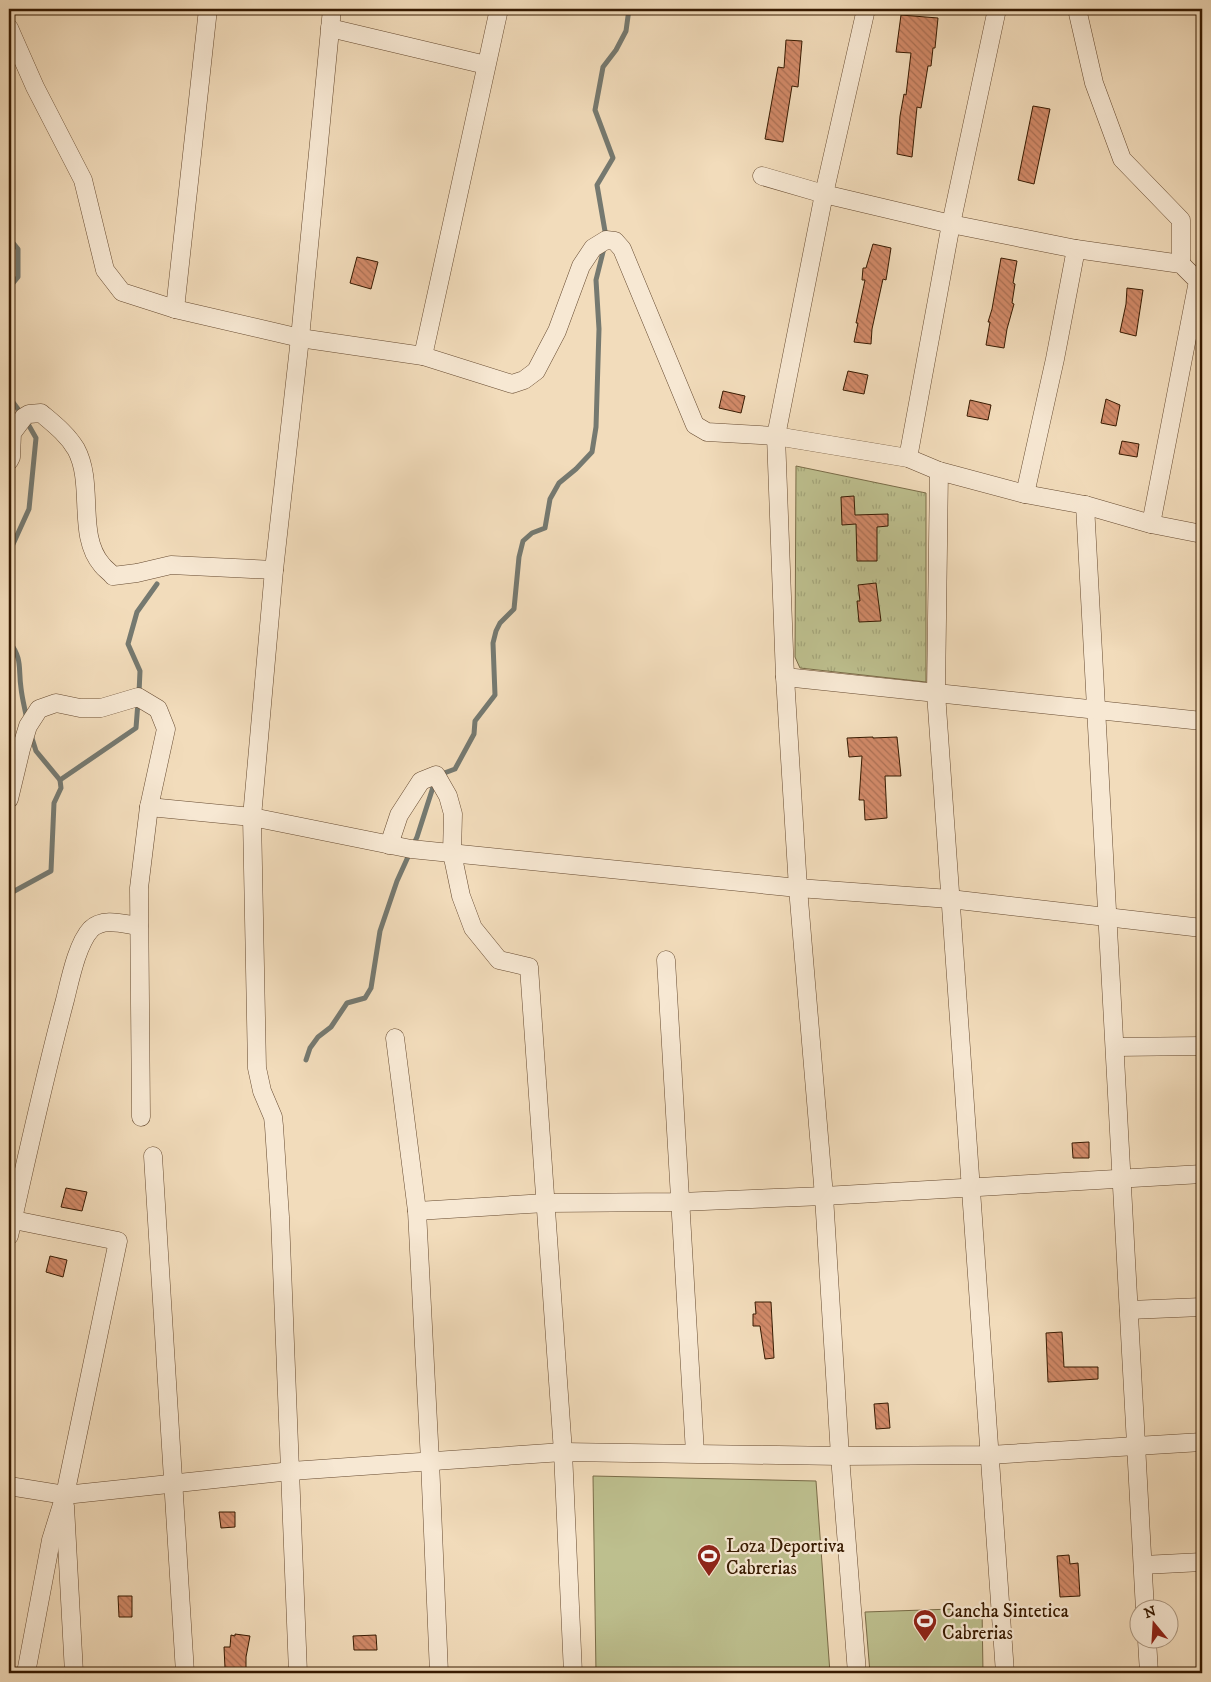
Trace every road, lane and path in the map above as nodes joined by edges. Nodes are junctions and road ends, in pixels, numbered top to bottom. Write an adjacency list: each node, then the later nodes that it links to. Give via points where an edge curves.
1 (208, 9): 15 (street)
2 (332, 9): 8 (street)
3 (499, 9): 9 (street)
4 (866, 9): 11 (street)
5 (997, 9): 12 (street)
6 (1078, 9): 14 (street, via 1094,83 1122,159 1181,220)
7 (9, 28): 15 (street, via 83,180 105,270 122,292)
8 (330, 28): 9 (street); 16 (street)
9 (486, 65): 17 (street)
10 (762, 176): 11 (street)
11 (824, 194): 12 (street); 18 (street)
12 (951, 224): 13 (street); 19 (street)
13 (1076, 249): 14 (street); 22 (street)
14 (1181, 264): 24 (street, via 1198,281)
15 (175, 309): 16 (street)
16 (300, 338): 17 (street); 26 (street)
17 (422, 356): 18 (street, via 512,384 524,380 536,371 557,331 581,266 593,248 606,240 614,241 622,250 695,424 708,432)
18 (776, 436): 19 (street); 27 (street)
19 (908, 458): 21 (street)
20 (9, 461): 26 (street, via 12,433 29,414 40,413 62,430 76,450 85,475 89,533 94,554 113,576 171,565)
21 (939, 471): 22 (street); 28 (street)
22 (1025, 494): 23 (street)
23 (1085, 505): 24 (street); 29 (street)
24 (1151, 524): 25 (street)
25 (1202, 534)
26 (274, 570): 33 (street)
27 (785, 677): 28 (street); 36 (street)
28 (936, 693): 29 (street); 37 (street)
29 (1096, 710): 30 (street); 38 (street)
30 (1202, 721)
31 (9, 799): 32 (street, via 28,726 39,709 56,703 101,708 138,697 158,709 166,729)
32 (149, 807): 33 (street); 39 (street, via 139,888)
33 (252, 817): 34 (street); 64 (street, via 257,1068 274,1126)
34 (388, 845): 35 (street); 35 (street, via 399,815 421,781 436,776 448,796 453,814)
35 (452, 853): 36 (street); 51 (street, via 461,896 473,928 499,960 529,967)
36 (798, 888): 37 (street); 50 (street)
37 (950, 899): 38 (street); 49 (street)
38 (1108, 917): 40 (street); 44 (street)
39 (139, 926): 45 (street); 54 (street, via 106,922 92,928 84,939 55,1037)
40 (1202, 928)
41 (666, 960): 52 (street)
42 (395, 1038): 53 (street)
43 (1202, 1046): 44 (street)
44 (1115, 1047): 48 (street)
45 (141, 1117)
46 (153, 1156): 65 (street)
47 (1202, 1174): 48 (street)
48 (1122, 1178): 49 (street); 56 (street)
49 (971, 1187): 50 (street); 61 (street)
50 (824, 1196): 52 (street); 62 (street)
51 (546, 1202): 52 (street); 53 (street); 59 (street)
52 (680, 1202): 60 (street)
53 (417, 1211): 63 (street)
54 (10, 1225): 67 (street, via 118,1241)
55 (1202, 1307): 56 (street)
56 (1129, 1310): 58 (street)
57 (1202, 1442): 58 (street)
58 (1137, 1445): 61 (street); 69 (street)
59 (563, 1452): 60 (street); 63 (street); 77 (street)
60 (695, 1453): 62 (street)
61 (989, 1455): 62 (street); 79 (street)
62 (840, 1456): 78 (street)
63 (430, 1461): 64 (street); 76 (street)
64 (291, 1471): 65 (street); 75 (street)
65 (174, 1483): 67 (street); 74 (street)
66 (9, 1486): 67 (street)
67 (65, 1496): 72 (street, via 51,1540); 73 (street)
68 (1202, 1562): 69 (street)
69 (1143, 1565): 70 (street)
70 (1145, 1600)
71 (1148, 1650): 80 (street)
72 (26, 1673)
73 (74, 1673)
74 (185, 1673)
75 (298, 1673)
76 (439, 1673)
77 (572, 1673)
78 (858, 1673)
79 (1005, 1673)
80 (1149, 1673)

